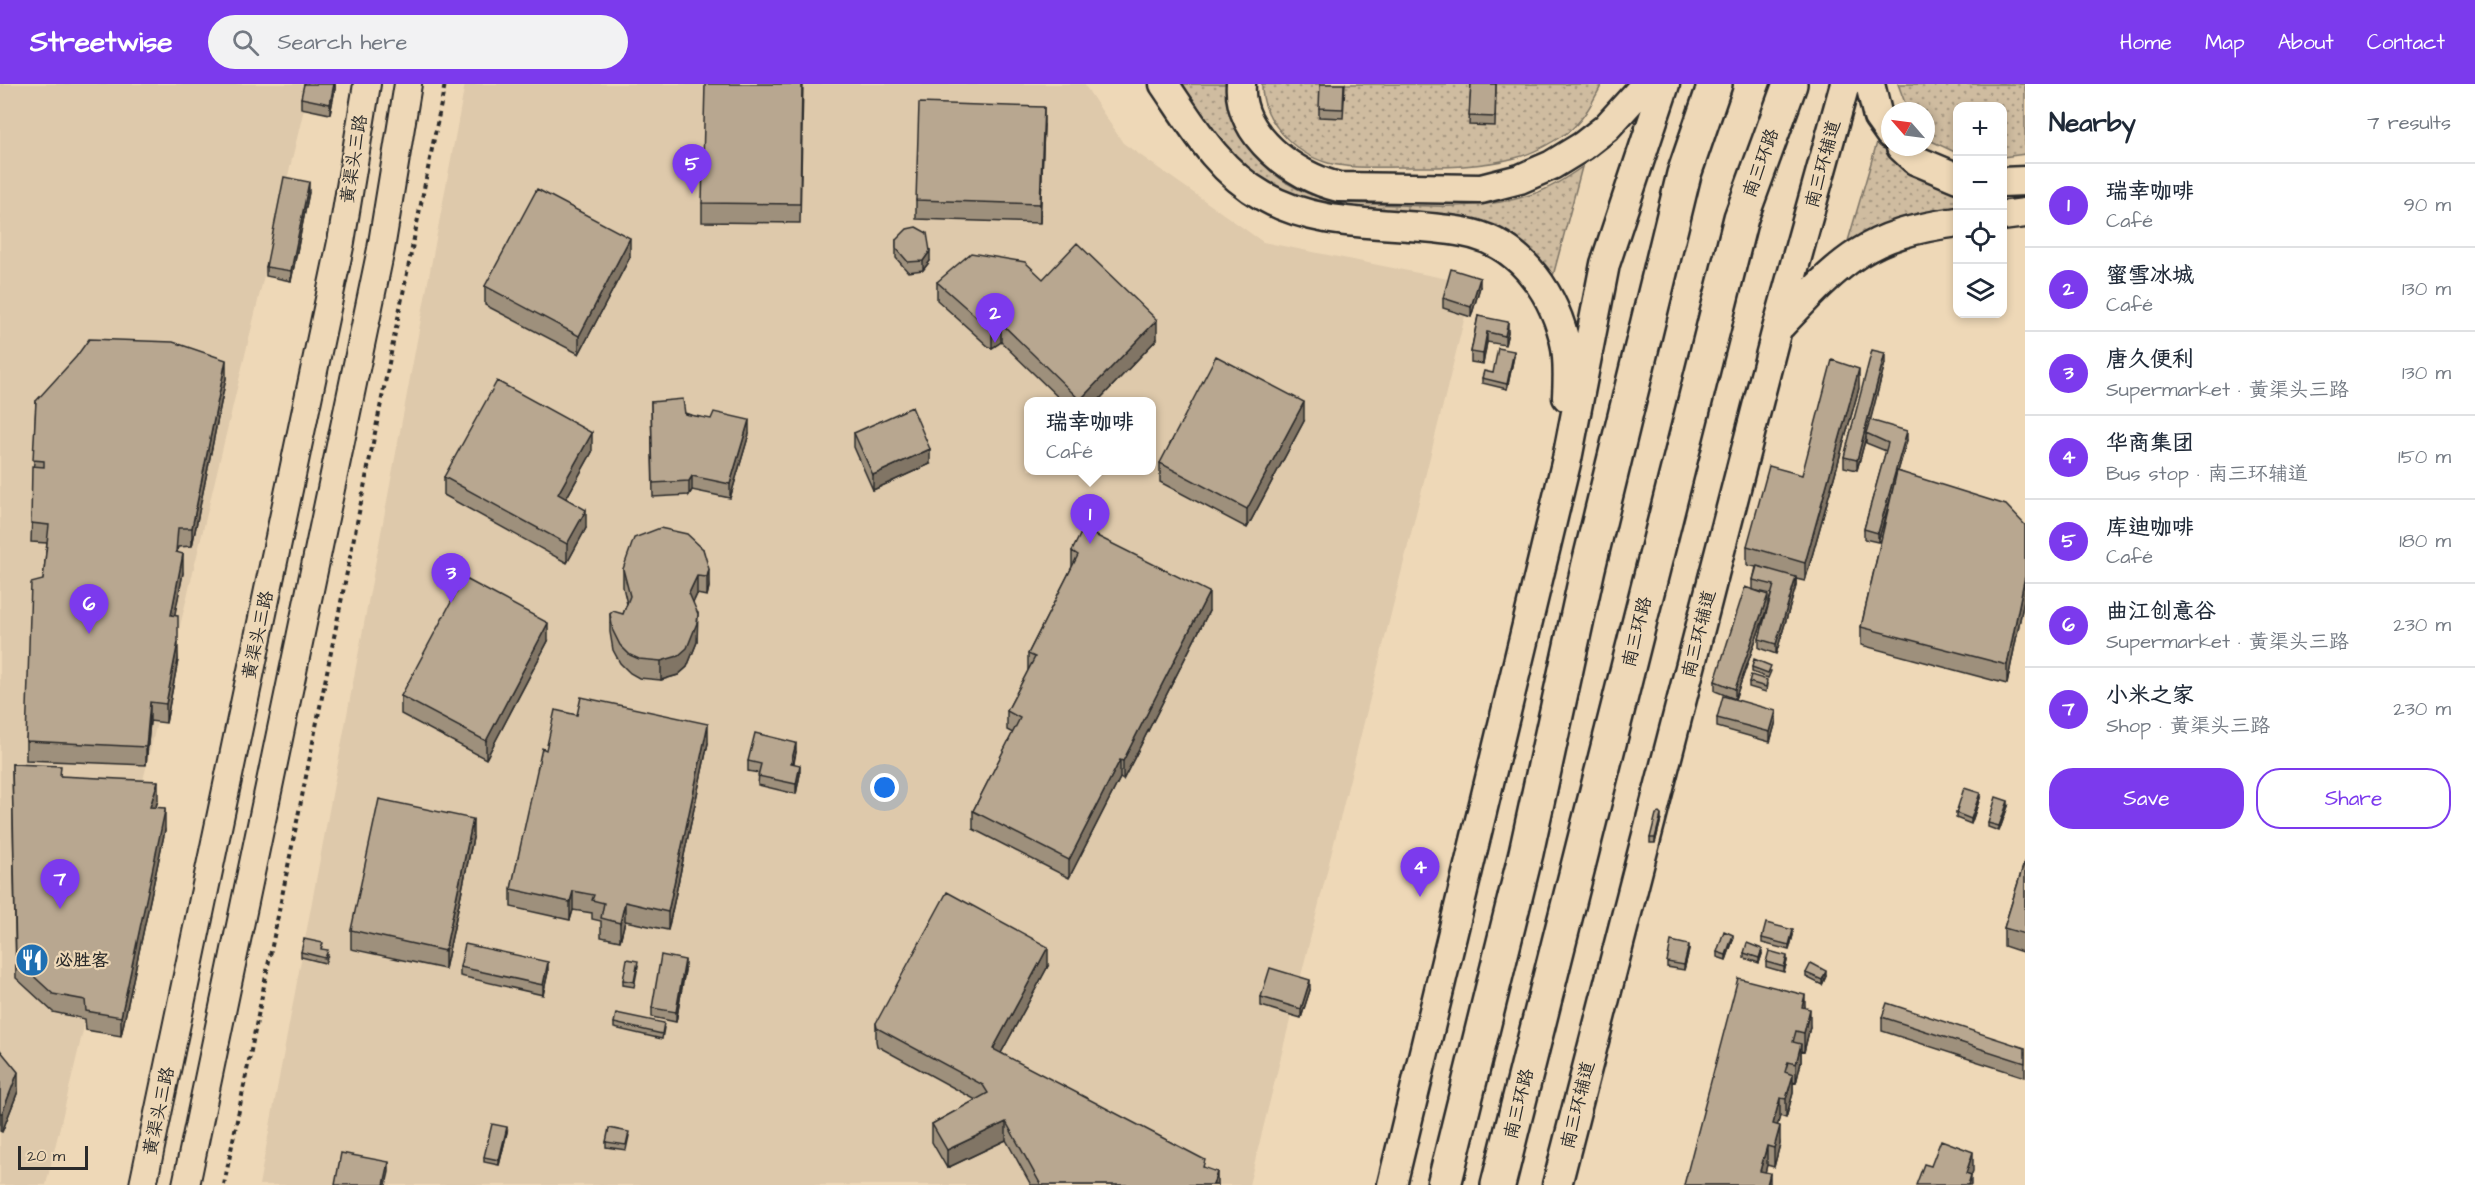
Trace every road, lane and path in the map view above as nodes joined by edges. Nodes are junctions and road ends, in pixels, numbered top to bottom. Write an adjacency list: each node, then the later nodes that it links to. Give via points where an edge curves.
1 (367, 84): 22 (street, 黄渠头三路, via 341,242)
2 (408, 84): 23 (street, via 381,249)
3 (445, 84): 24 (path)
4 (1164, 84): 21 (main road, via 1218,161 1262,196 1324,219 1465,232 1517,257 1539,279 1565,340)
5 (1241, 84): 6 (main road, via 1248,115 1260,139 1276,156 1317,182 1339,187 1481,189 1520,179 1583,146 1606,128)
6 (1646, 84)
7 (1665, 84): 21 (main road, via 1605,264)
8 (1715, 84): 26 (highway, via 1682,186)
9 (1790, 84): 27 (highway, 南三环路, via 1741,218)
10 (1845, 84): 20 (main road, 南三环辅道)
11 (1870, 84): 12 (main road)
12 (1881, 121)
13 (1911, 156): 14 (main road)
14 (1953, 176)
15 (2025, 181): 16 (main road)
16 (2007, 182)
17 (2025, 213): 18 (main road)
18 (2007, 215)
19 (1953, 223): 20 (main road, via 1916,227 1863,249 1830,273)
20 (1777, 329): 28 (main road, 南三环辅道)
21 (1567, 459): 25 (main road)
22 (143, 1185)
23 (186, 1185)
24 (224, 1185)
25 (1392, 1185)
26 (1444, 1185)
27 (1498, 1185)
28 (1557, 1185)

